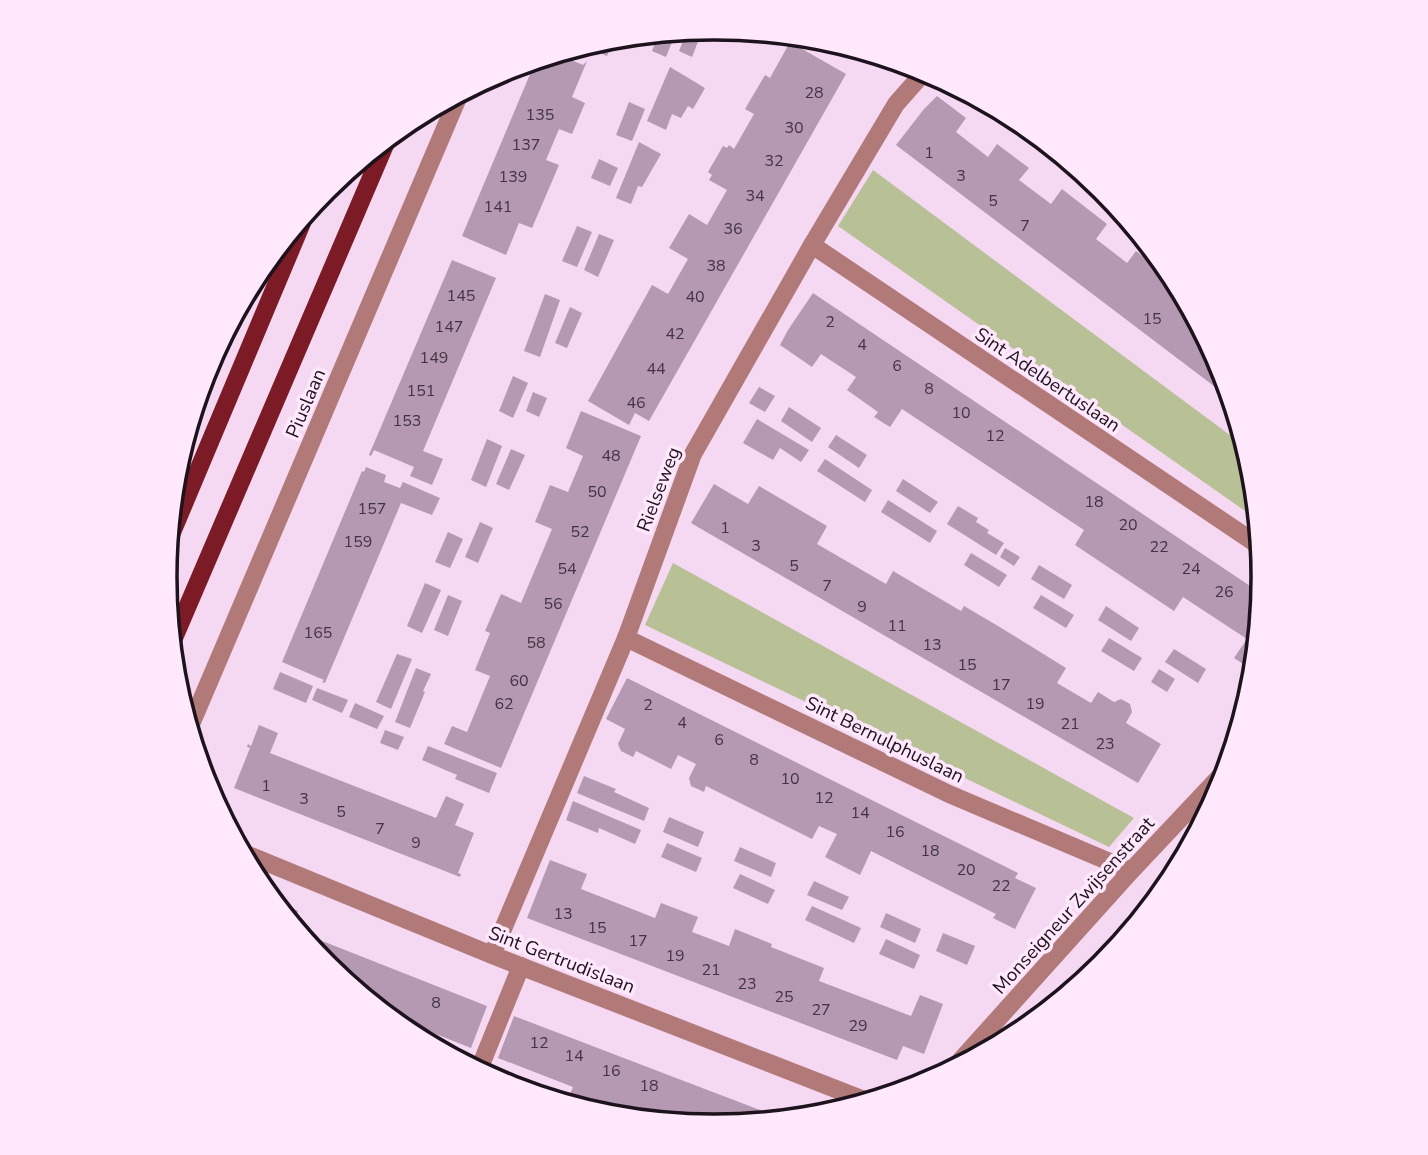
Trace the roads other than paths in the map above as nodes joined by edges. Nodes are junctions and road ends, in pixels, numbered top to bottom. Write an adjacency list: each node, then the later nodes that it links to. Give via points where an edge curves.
1 (918, 80): 5 (street, Rielseweg, via 896,104)
2 (454, 107): 10 (street, Piuslaan)
3 (380, 157): 8 (main road, Piuslaan)
4 (293, 243): 6 (main road)
5 (812, 245): 7 (street, Sint Adelbertuslaan); 9 (street, Rielseweg, via 692,454)
6 (181, 512)
7 (1250, 539)
8 (179, 626)
9 (626, 638): 13 (street, Sint Bernulphuslaan, via 949,794); 14 (street, Rielseweg)
10 (195, 716)
11 (1207, 791): 13 (street, Monseigneur Zwijsenstraat)
12 (256, 858): 14 (street, Sint Gertrudislaan)
13 (1131, 871): 16 (street, Monseigneur Zwijsenstraat)
14 (492, 955): 15 (street, Sint Gertrudislaan)
15 (521, 966): 17 (street); 18 (street, Sint Gertrudislaan)
16 (970, 1050)
17 (482, 1062)
18 (853, 1096)

